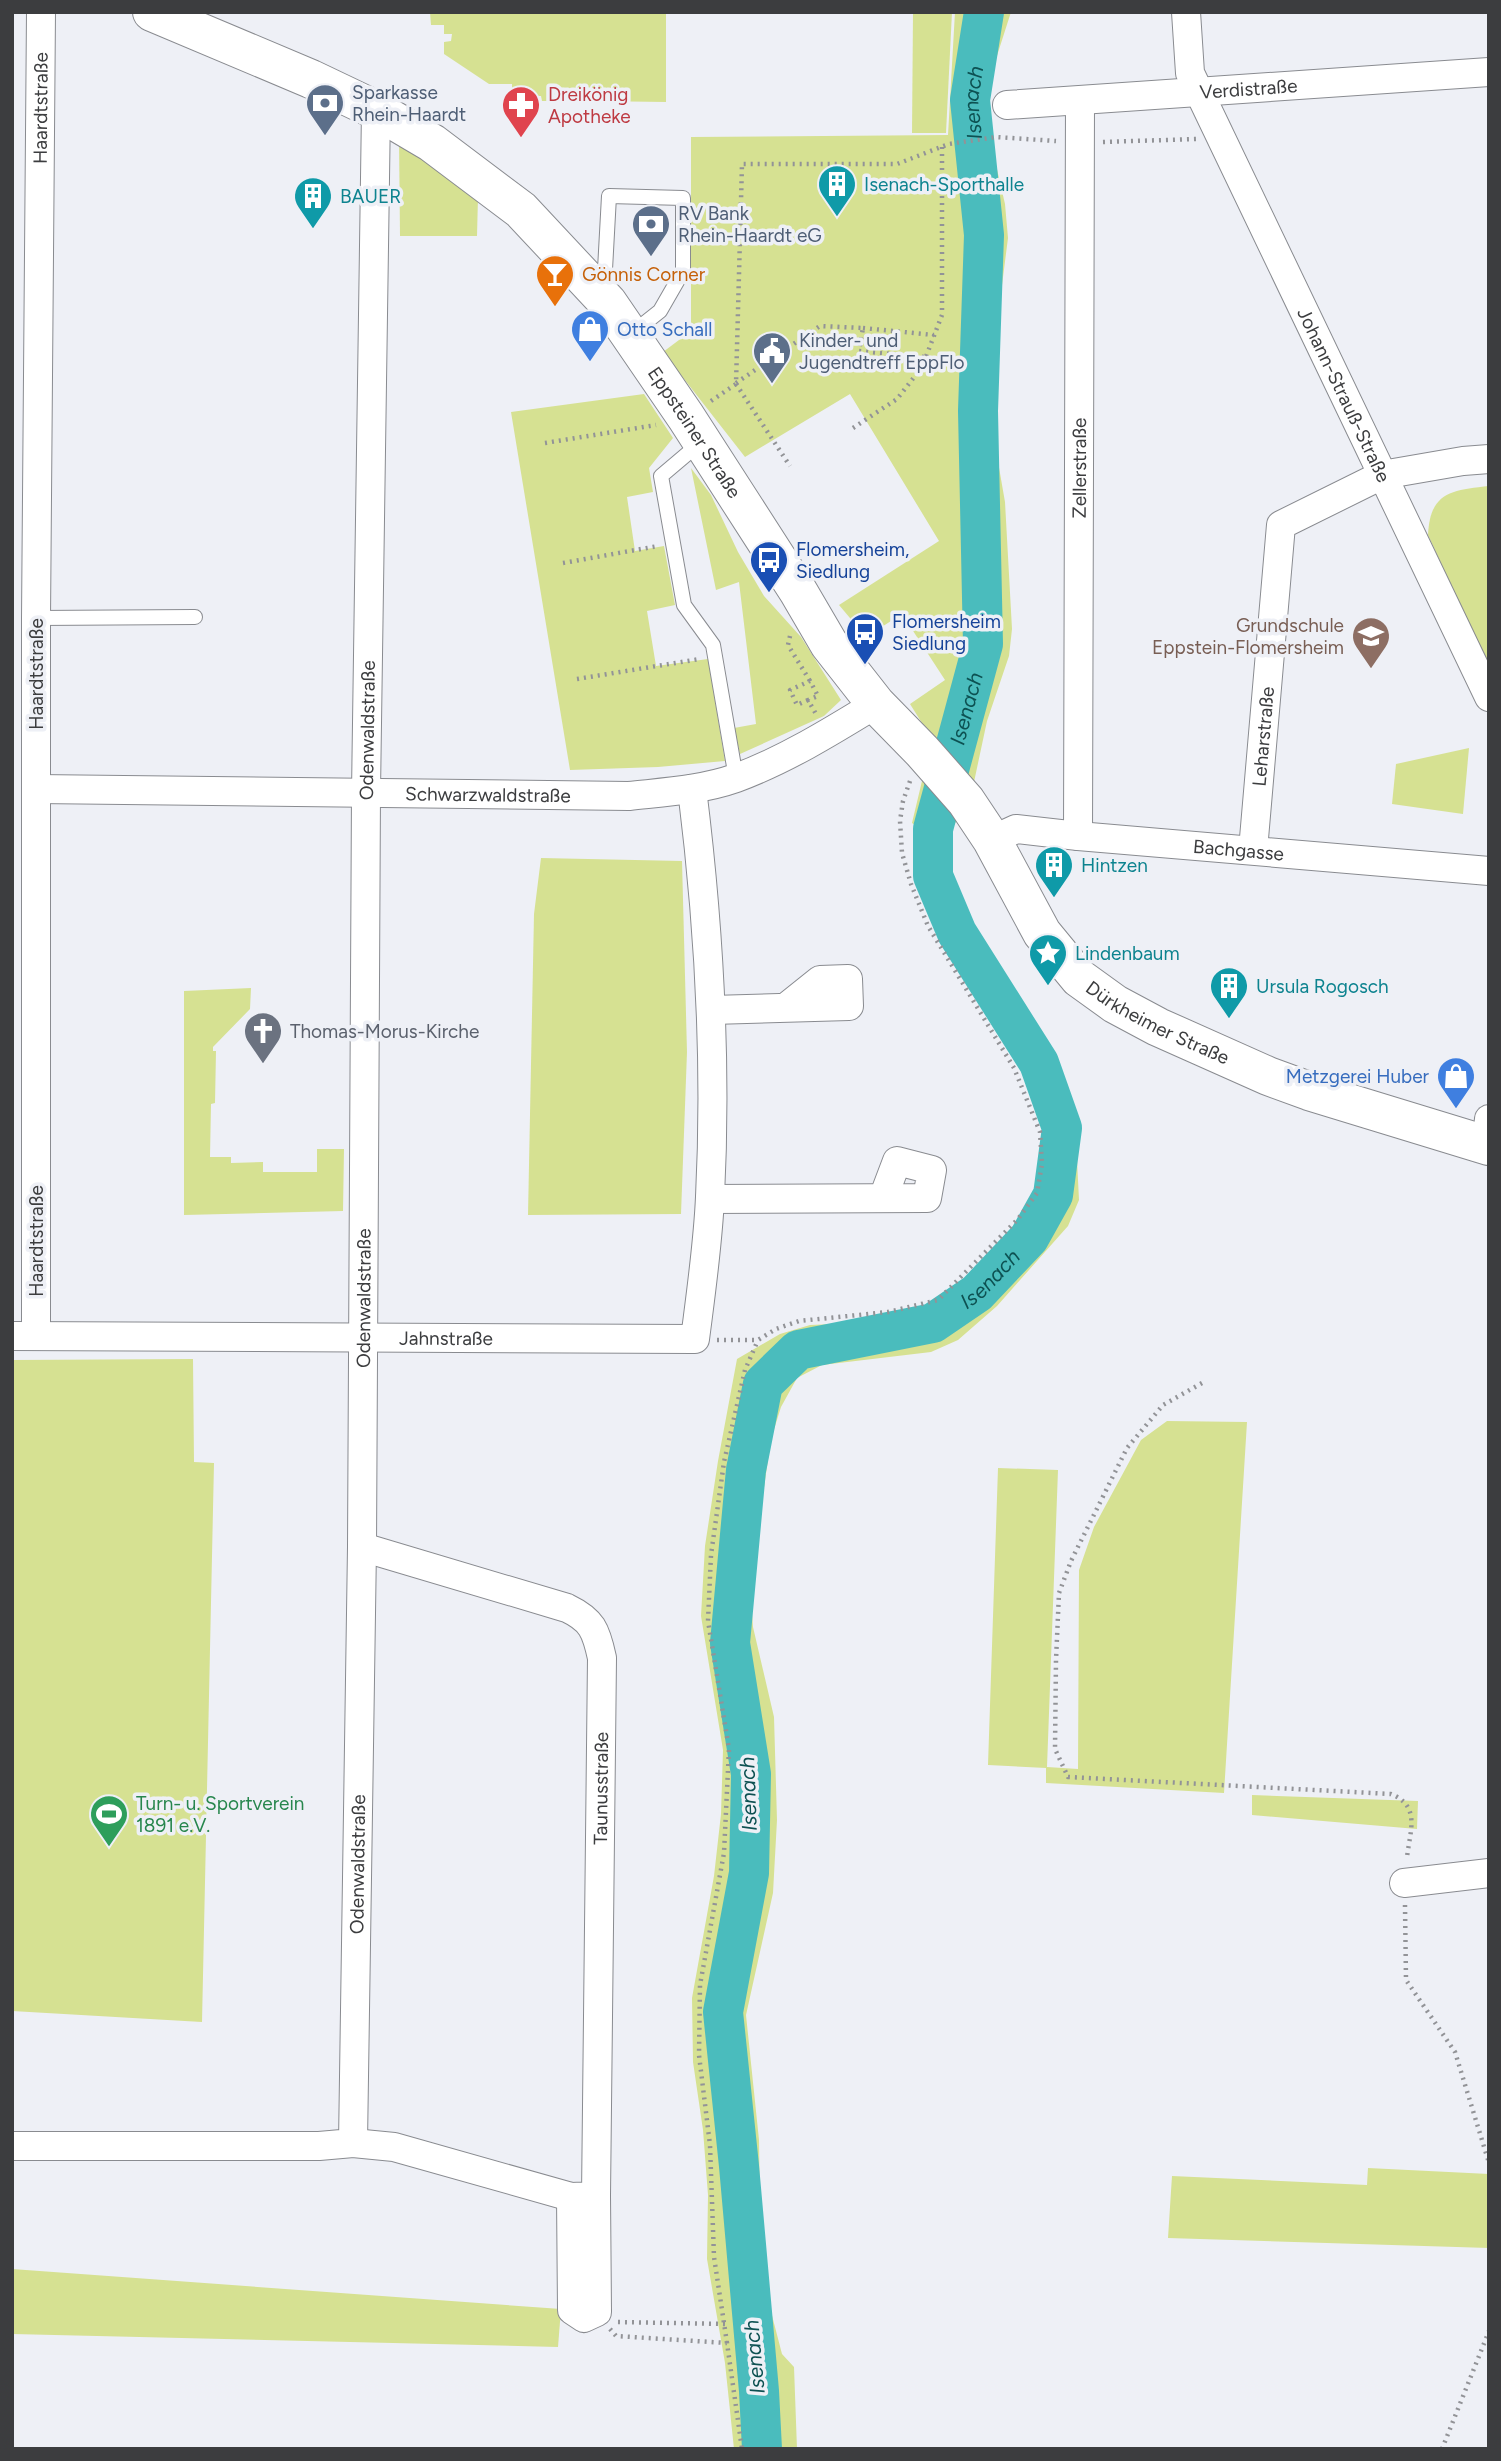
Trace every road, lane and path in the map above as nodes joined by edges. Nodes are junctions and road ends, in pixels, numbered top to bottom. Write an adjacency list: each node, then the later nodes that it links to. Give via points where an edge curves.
1 (41, 12): 27 (street, Haardtstraße)
2 (152, 12): 8 (main road, Eppsteiner Straße)
3 (1186, 12): 5 (street, Johann-Strauß-Straße, via 1190,73)
4 (1489, 72): 5 (street, Verdistraße)
5 (1200, 94): 6 (street, Verdistraße); 9 (street, Johann-Strauß-Straße)
6 (1080, 102): 7 (street, Verdistraße); 10 (street, Zellerstraße)
7 (1007, 105)
8 (376, 110): 12 (main road, Eppsteiner Straße, via 432,143 521,210); 38 (street, Odenwaldstraße)
9 (1221, 138): 10 (path); 23 (street, Johann-Strauß-Straße)
10 (1080, 142): 11 (path, via 996,137); 39 (street, Zellerstraße)
11 (942, 147): 15 (path, via 942,315); 17 (path, via 897,164 742,164)
12 (603, 297): 14 (main road, Eppsteiner Straße); 14 (lane, via 609,196 683,198 683,271 660,311)
13 (863, 328): 15 (path); 16 (path, via 859,351); 17 (path, via 820,326)
14 (630, 335): 19 (main road, Eppsteiner Straße)
15 (934, 335): 16 (path)
16 (925, 358): 18 (path, via 897,399)
17 (736, 384): 19 (path); 22 (path)
18 (853, 428)
19 (694, 429): 20 (path, via 673,422); 24 (lane, via 661,476); 32 (main road, Eppsteiner Straße, via 828,644)
20 (545, 443)
21 (1489, 459): 23 (street)
22 (790, 466)
23 (1382, 475): 30 (street, Johann-Strauß-Straße); 41 (street, Leharstraße, via 1281,525)
24 (673, 544): 25 (path); 28 (lane, via 684,605 713,645)
25 (563, 563)
26 (195, 617): 27 (lane)
27 (36, 618): 36 (street, Haardtstraße)
28 (715, 657): 29 (path); 35 (lane)
29 (578, 679)
30 (1489, 697)
31 (808, 700): 31 (path, via 818,696 810,681 790,690 797,705); 33 (path)
32 (876, 704): 33 (street, Schwarzwaldstraße); 34 (main road, Eppsteiner Straße)
33 (826, 733): 35 (street, Schwarzwaldstraße)
34 (926, 756): 40 (main road, Dürkheimer Straße, via 966,801); 51 (path, via 903,801 902,853 928,926 1014,1068 1040,1132 1042,1164 1037,1193 1018,1219 938,1300 888,1312 799,1321)
35 (736, 778): 37 (street, Schwarzwaldstraße)
36 (36, 789): 38 (street, Schwarzwaldstraße); 48 (street, Haardtstraße)
37 (692, 789): 38 (street, Schwarzwaldstraße, via 629,796); 44 (street)
38 (366, 792): 49 (street, Odenwaldstraße)
39 (1078, 836): 40 (street, Bachgasse, via 1016,828); 41 (street, Bachgasse)
40 (992, 840): 45 (main road, Dürkheimer Straße, via 1042,933 1079,978 1115,1004 1309,1091)
41 (1253, 850): 42 (street, Bachgasse)
42 (1489, 871)
43 (785, 1008): 44 (street)
44 (712, 1010): 47 (street)
45 (1488, 1137)
46 (883, 1198): 47 (street)
47 (710, 1199): 50 (street)
48 (24, 1336): 49 (street, Jahnstraße)
49 (362, 1339): 50 (street, Jahnstraße); 53 (street, Odenwaldstraße)
50 (695, 1339): 51 (path)
51 (758, 1340): 61 (path, via 745,1370 724,1462 711,1555 708,1621 729,1749 724,1853 700,1985 699,2055 710,2145 714,2257)
52 (1202, 1383): 55 (path, via 1163,1405 1127,1448 1071,1561 1059,1593 1055,1749 1068,1777 1402,1798 1411,1814)
53 (362, 1547): 56 (street, Odenwaldstraße); 59 (street, Taunusstraße, via 567,1608 585,1617 597,1635 602,1672)
54 (1489, 1873): 55 (street)
55 (1404, 1883): 58 (path, via 1406,1980 1455,2052)
56 (353, 2143): 57 (street); 59 (street, via 394,2147)
57 (12, 2146)
58 (1489, 2163)
59 (583, 2197): 60 (street, Taunusstraße)
60 (600, 2317): 61 (path); 63 (path, via 616,2336)
61 (725, 2324): 63 (path)
62 (1489, 2331): 65 (path)
63 (727, 2343): 64 (path)
64 (742, 2449)
65 (1442, 2449)

